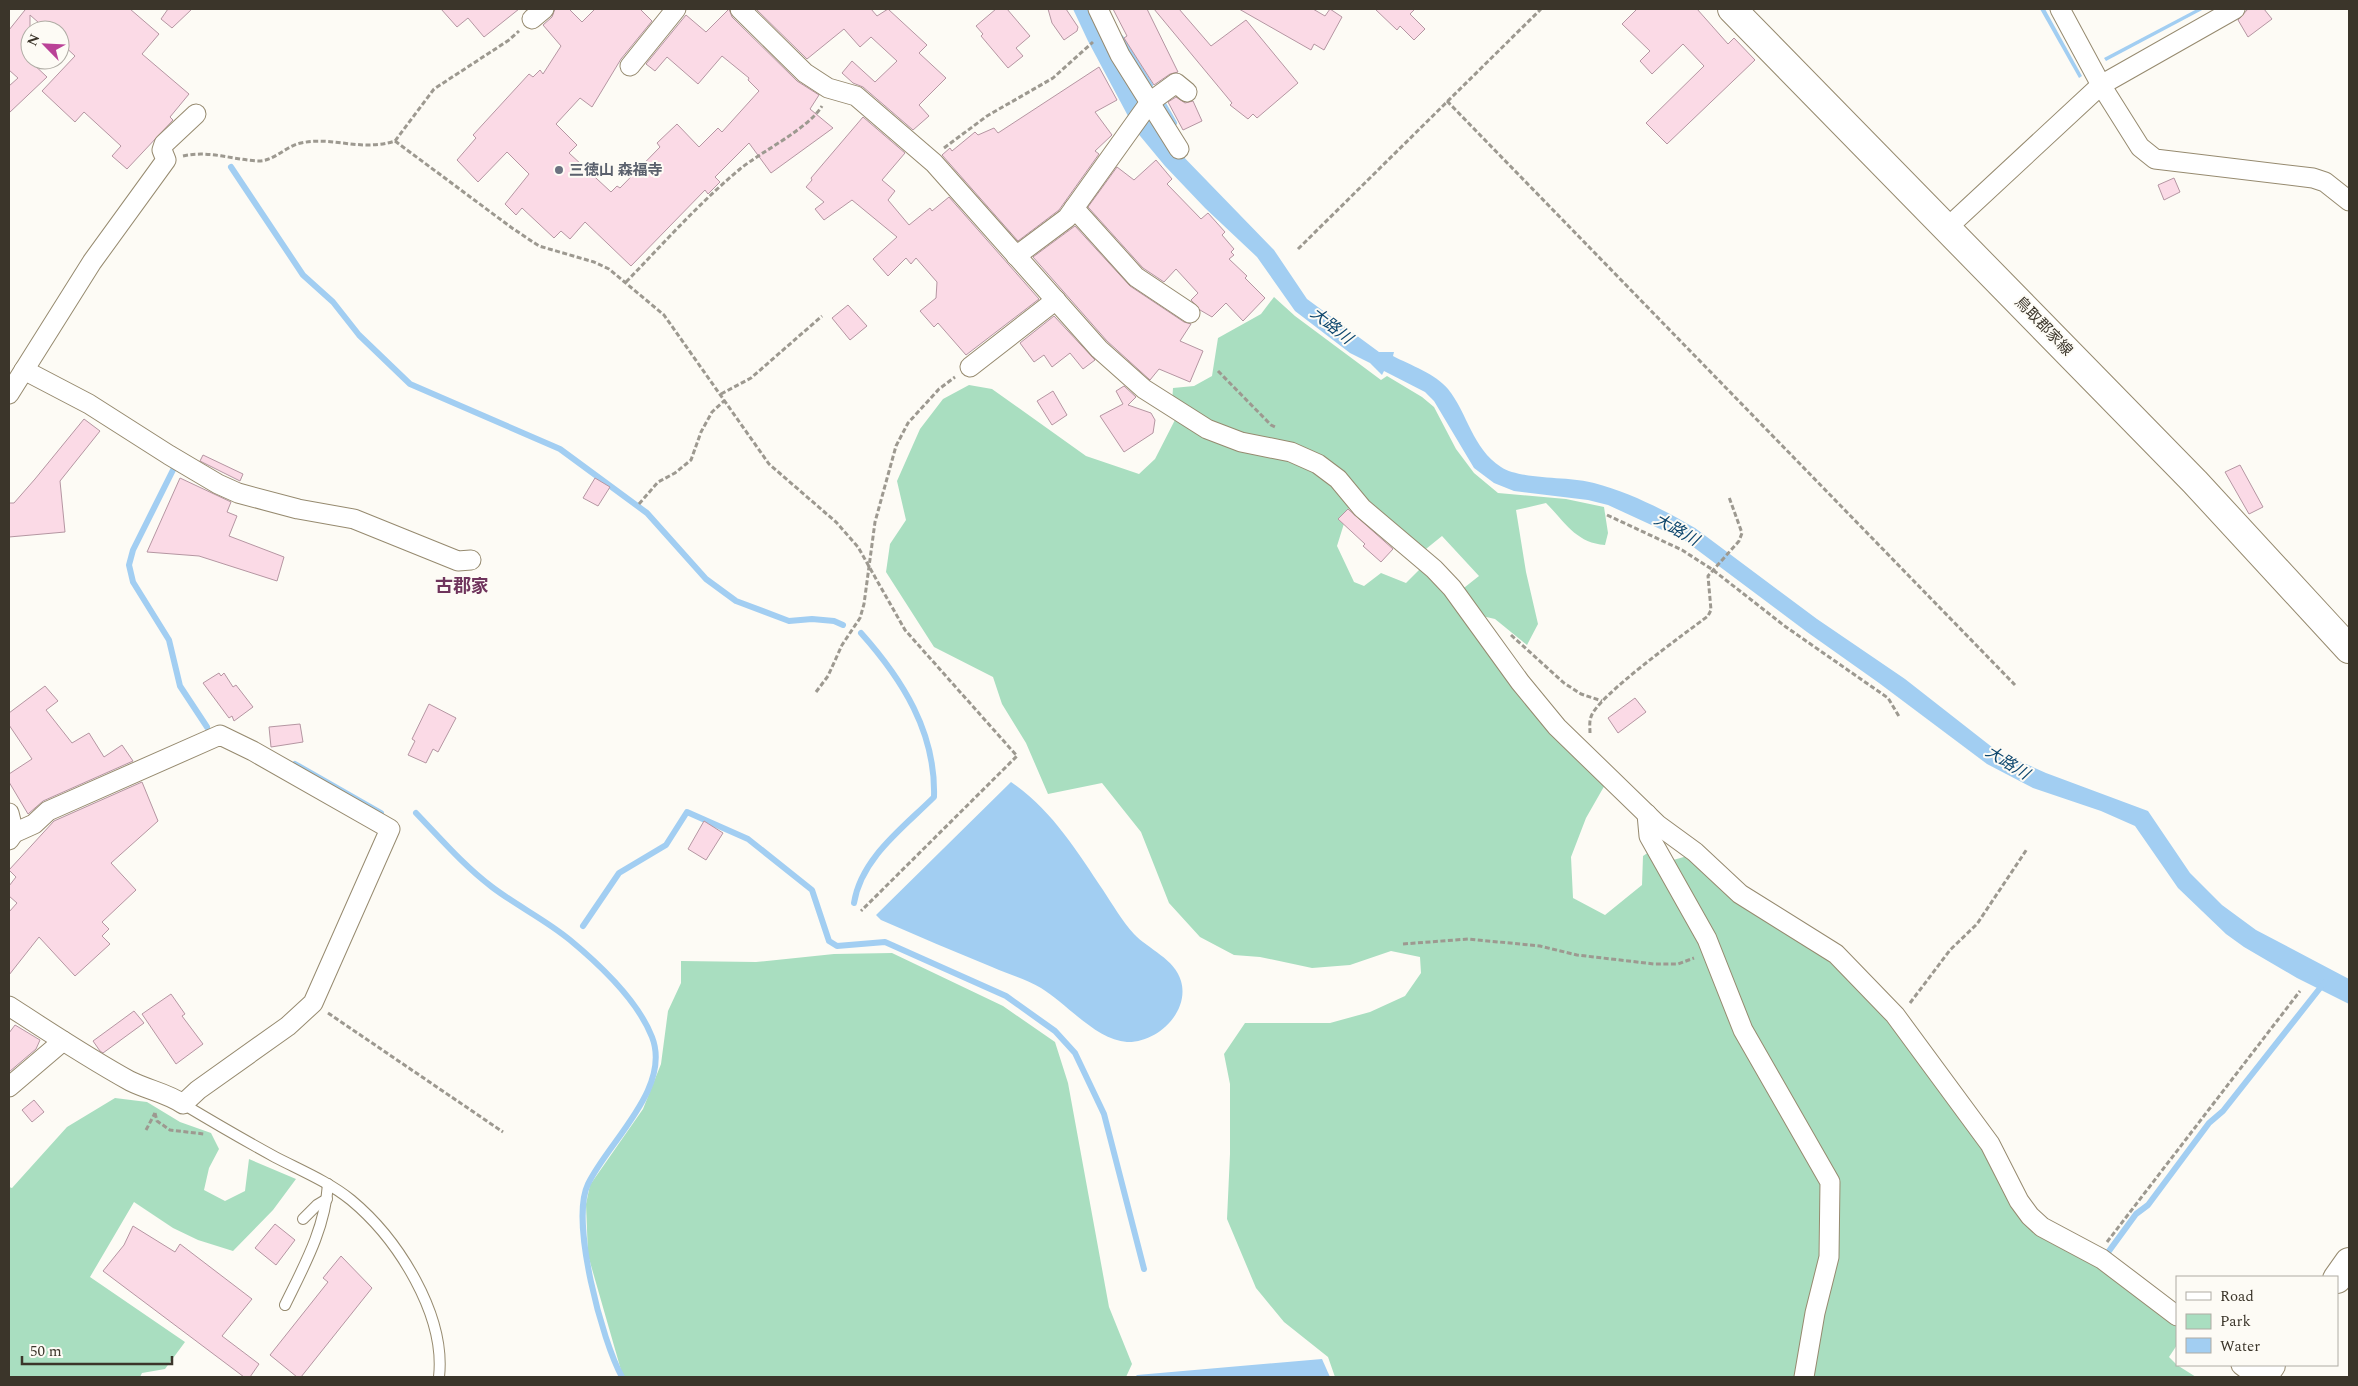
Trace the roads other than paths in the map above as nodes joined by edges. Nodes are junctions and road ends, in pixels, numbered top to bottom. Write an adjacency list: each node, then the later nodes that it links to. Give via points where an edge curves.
1 (676, 9): 7 (street)
2 (740, 9): 16 (street, via 805,73 832,89 856,96 929,159)
3 (1098, 9): 10 (street, via 1120,55)
4 (2060, 9): 8 (street)
5 (2235, 9): 8 (street)
6 (1737, 10): 15 (main road, 鳥取郡家線)
7 (630, 66)
8 (2102, 85): 13 (street, via 2140,147 2155,159 2313,178 2325,182); 15 (street)
9 (1187, 92): 10 (street, via 1176,83)
10 (1150, 102): 12 (street); 14 (street)
11 (196, 114): 20 (street, via 164,144 162,150 166,160 92,262)
12 (1180, 149)
13 (2349, 201)
14 (1074, 208): 16 (street, via 1067,218); 18 (street, via 1136,277)
15 (1948, 227): 23 (main road, 鳥取郡家線, via 2195,482)
16 (1016, 256): 17 (street)
17 (1056, 300): 19 (street); 25 (street, via 1099,349 1144,388 1207,430 1241,442 1291,452 1318,464 1338,479 1362,508 1428,563 1452,588 1557,727)
18 (1190, 313)
19 (970, 366)
20 (24, 370): 21 (street); 22 (street, via 89,404 194,470 238,493 354,519 458,561)
21 (9, 394)
22 (471, 560)
23 (2349, 649)
24 (9, 813): 26 (street)
25 (1647, 814): 37 (street, via 1740,894 1836,954 1895,1015 1990,1144 2030,1216 2042,1227 2096,1256); 41 (street, via 1649,836 1712,952 1742,1030 1830,1182 1829,1257)
26 (12, 836): 30 (street, via 30,827 48,811 220,735 390,829 313,1003 288,1026)
27 (9, 1006): 28 (street)
28 (63, 1041): 29 (street); 30 (street, via 140,1086 172,1096)
29 (9, 1087)
30 (183, 1104): 31 (lane)
31 (328, 1184): 32 (lane); 40 (lane, via 351,1200 387,1237 412,1275 432,1316 440,1363)
32 (327, 1199): 33 (lane); 36 (lane, via 309,1257)
33 (303, 1219)
34 (2349, 1262): 35 (main road)
35 (2338, 1278)
36 (285, 1305)
37 (2176, 1315)
38 (2242, 1366): 42 (street)
39 (2270, 1366): 43 (main road)
40 (439, 1377)
41 (1804, 1377)
42 (2257, 1377)
43 (2262, 1377)

